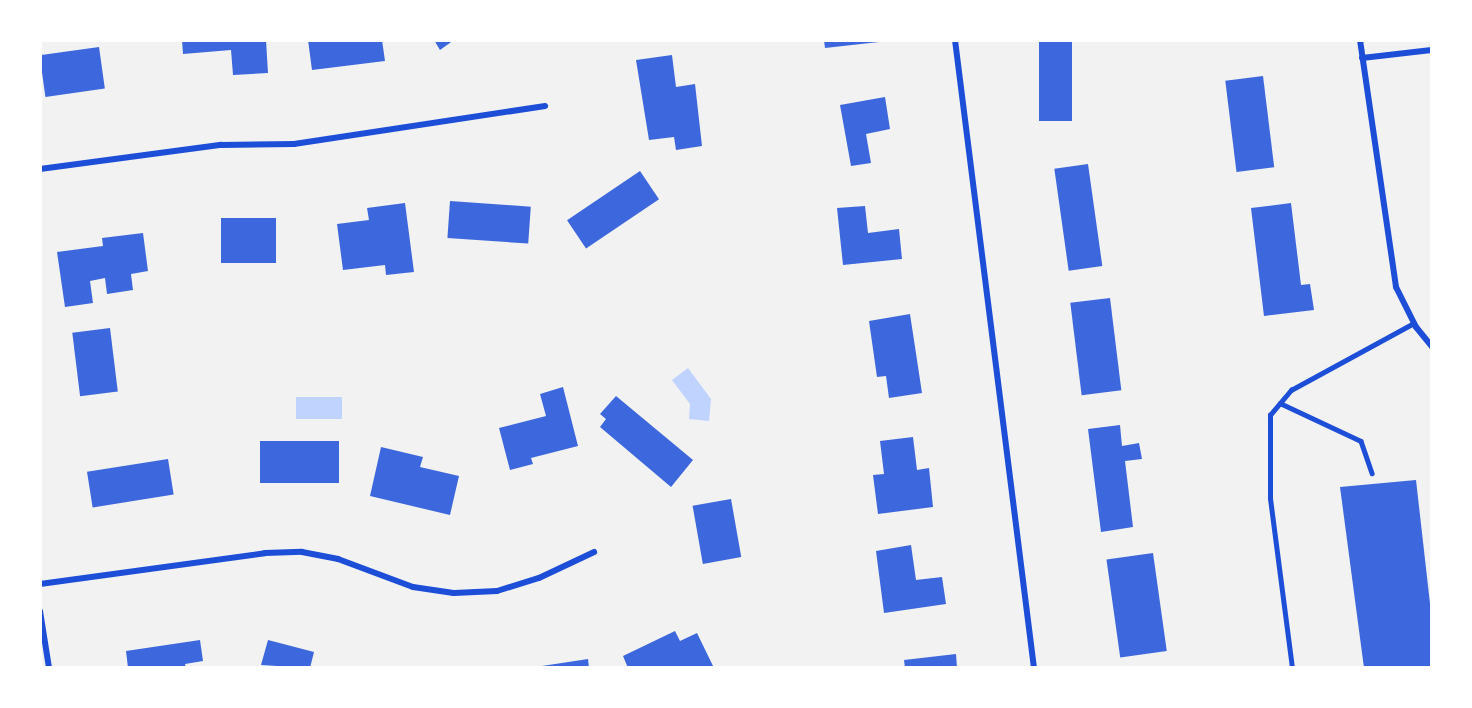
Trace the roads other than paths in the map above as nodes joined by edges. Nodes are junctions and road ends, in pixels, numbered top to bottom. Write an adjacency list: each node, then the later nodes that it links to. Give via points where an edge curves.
1 (955, 40): 15 (street)
2 (1360, 40): 4 (street)
3 (1431, 50): 4 (street)
4 (1362, 58): 7 (street, via 1387,242 1396,286)
5 (545, 106): 6 (street, via 294,144 221,145)
6 (40, 169)
7 (1414, 323): 8 (street); 9 (lane, via 1291,390)
8 (1431, 347)
9 (1280, 403): 10 (lane, via 1361,441); 16 (lane, via 1270,414 1270,498)
10 (1372, 473)
11 (594, 552): 12 (street, via 539,579 497,591 454,593 413,587 338,559 302,552 265,553)
12 (40, 584)
13 (40, 611): 14 (street)
14 (49, 668)
15 (1034, 668)
16 (1292, 668)

